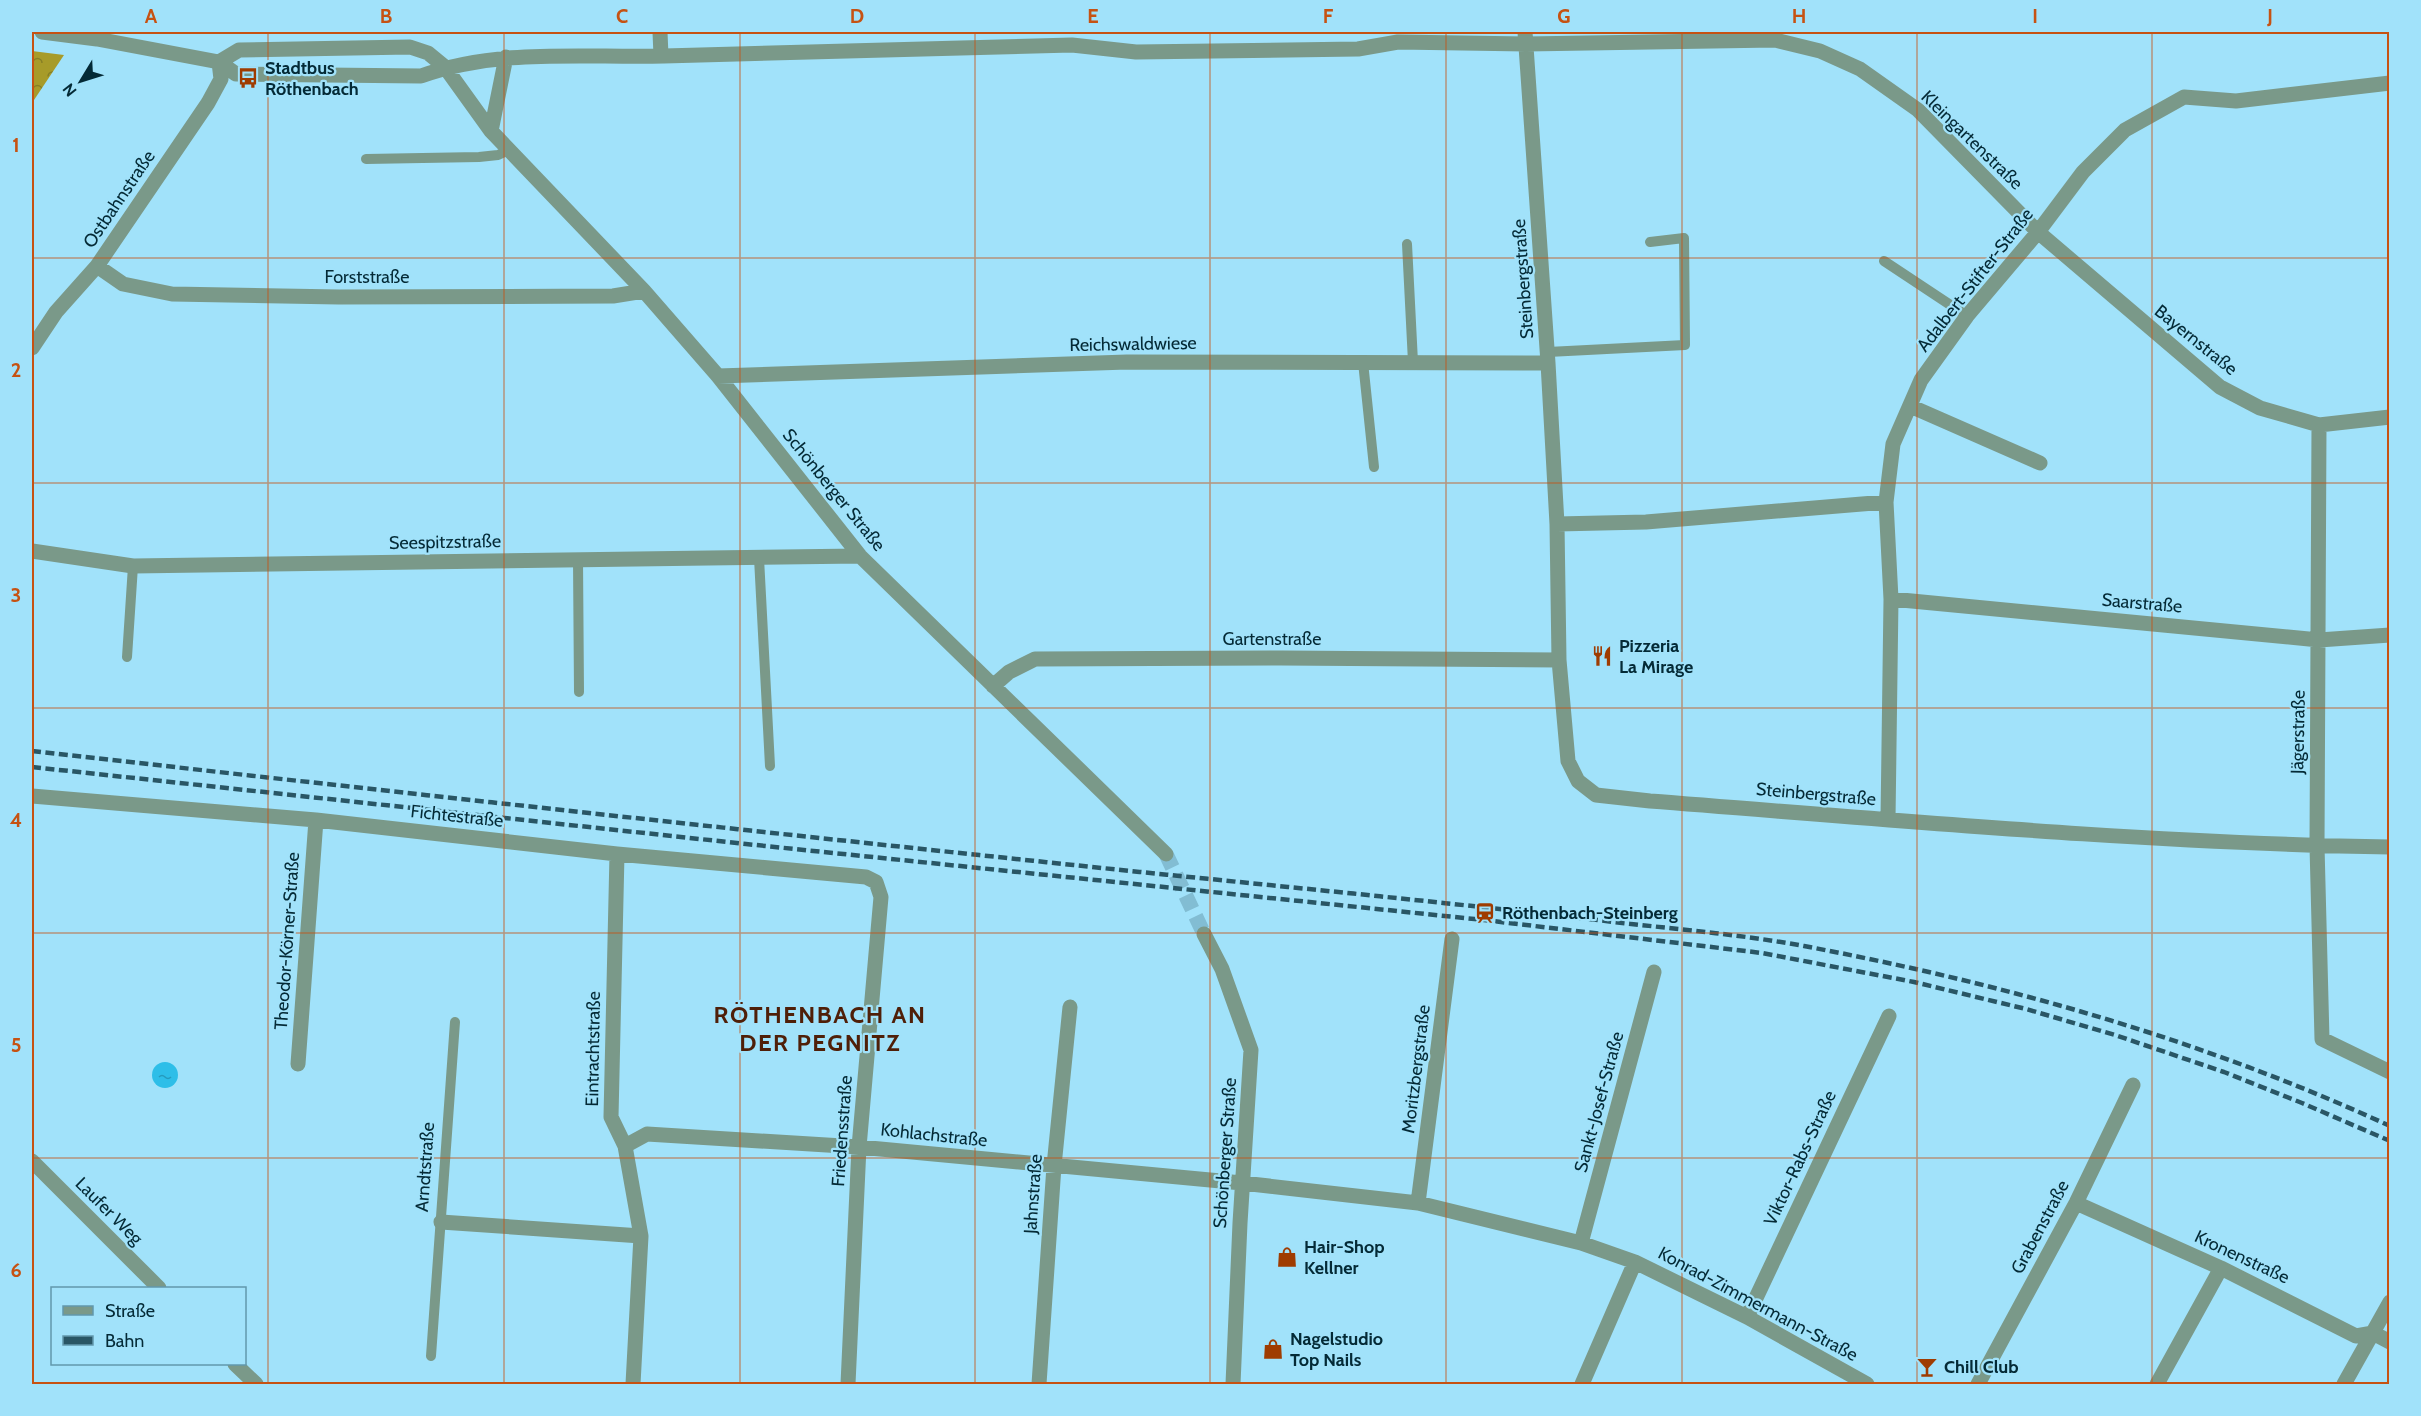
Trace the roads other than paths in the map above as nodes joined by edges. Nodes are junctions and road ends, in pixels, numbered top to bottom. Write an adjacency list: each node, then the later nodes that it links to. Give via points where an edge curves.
1 (42, 32): 3 (street, Kleingartenstraße)
2 (660, 32): 7 (street)
3 (97, 35): 8 (street, Kleingartenstraße)
4 (1776, 36): 5 (street, Kleingartenstraße); 14 (street, Kleingartenstraße, via 1860,69 1918,110)
5 (1526, 38): 7 (street, Kleingartenstraße, via 1398,42 1358,49 1136,52 1072,45); 22 (street, Steinbergstraße)
6 (506, 57): 7 (street, Kleingartenstraße); 9 (street, Kleingartenstraße); 11 (street)
7 (661, 57)
8 (219, 62): 9 (street, Kleingartenstraße, via 236,74 421,76); 9 (street, via 239,50 410,47 428,53); 18 (street, Ostbahnstraße, via 221,79 208,103)
9 (445, 67): 11 (street, Schönberger Straße)
10 (2390, 83): 14 (street, Adalbert-Stifter-Straße, via 2236,101 2184,96 2117,137 2083,172)
11 (491, 131): 12 (street, Schönberger Straße)
12 (508, 150): 13 (lane, via 479,157); 19 (street, Schönberger Straße)
13 (366, 159)
14 (2038, 232): 20 (street, Adalbert-Stifter-Straße); 28 (street, Bayernstraße, via 2220,387 2260,408)
15 (1650, 243): 22 (lane, via 1684,238 1685,345)
16 (1407, 244): 24 (lane)
17 (1884, 261): 20 (lane)
18 (97, 266): 19 (street, Forststraße, via 123,284 172,294 603,296); 21 (street, Ostbahnstraße, via 56,312)
19 (644, 291): 25 (street, Schönberger Straße)
20 (1967, 316): 26 (street, Adalbert-Stifter-Straße, via 1921,380)
21 (32, 348)
22 (1548, 357): 24 (street, Reichswaldwiese); 32 (street, Steinbergstraße)
23 (1363, 362): 24 (street, Reichswaldwiese); 25 (street, Reichswaldwiese, via 1127,362); 30 (lane)
24 (1413, 362)
25 (718, 376): 34 (street, Schönberger Straße)
26 (1910, 406): 29 (street); 31 (street, Adalbert-Stifter-Straße, via 1893,444)
27 (2390, 417): 28 (street, Bayernstraße)
28 (2319, 425): 40 (street, Jägerstraße)
29 (2040, 463)
30 (1374, 467)
31 (1886, 502): 32 (street, via 1646,522); 38 (street, Adalbert-Stifter-Straße)
32 (1557, 524): 42 (street, Steinbergstraße)
33 (32, 551): 37 (street, Seespitzstraße)
34 (860, 556): 35 (street, Seespitzstraße); 43 (street, Schönberger Straße)
35 (759, 558): 36 (street, Seespitzstraße); 45 (lane)
36 (578, 560): 37 (street, Seespitzstraße); 44 (lane)
37 (133, 566): 41 (lane)
38 (1891, 599): 40 (street, Saarstraße); 48 (street, Adalbert-Stifter-Straße)
39 (2390, 635): 40 (street, Saarstraße)
40 (2319, 640): 49 (street, Jägerstraße)
41 (128, 657)
42 (1559, 660): 43 (street, Gartenstraße, via 1035,659 1009,672); 48 (street, Steinbergstraße, via 1568,762 1578,781 1596,795)
43 (993, 686): 52 (street, Schönberger Straße)
44 (579, 692)
45 (770, 766)
46 (32, 796): 47 (street, Fichtestraße)
47 (316, 820): 51 (street, Fichtestraße); 60 (street, Theodor-Körner-Straße)
48 (1888, 820): 49 (street, Steinbergstraße)
49 (2316, 846): 50 (street, Steinbergstraße); 61 (street, Jägerstraße, via 2322,1039)
50 (2390, 847)
51 (617, 854): 53 (street, Fichtestraße, via 866,877); 63 (street, Eintrachtstraße, via 611,1117)
52 (1166, 854)
53 (876, 882): 64 (street, Friedensstraße, via 881,897)
54 (1204, 934): 67 (street, Schönberger Straße, via 1222,969 1251,1050)
55 (1452, 939): 68 (street, Moritzbergstraße)
56 (1654, 972): 72 (street, Sankt-Josef-Straße)
57 (1070, 1007): 66 (street, Jahnstraße)
58 (1889, 1016): 77 (street, Viktor-Rabs-Straße)
59 (454, 1022): 70 (lane, Arndtstraße)
60 (298, 1064)
61 (2390, 1072)
62 (2133, 1085): 69 (street, Grabenstraße)
63 (625, 1146): 64 (street, Kohlachstraße, via 646,1134); 71 (street, Eintrachtstraße)
64 (859, 1148): 66 (street, Kohlachstraße); 84 (street, Friedensstraße)
65 (32, 1161): 75 (street, Laufer Weg)
66 (1054, 1166): 67 (street, Kohlachstraße); 85 (street, Jahnstraße)
67 (1242, 1183): 68 (street, Konrad-Zimmermann-Straße); 86 (street, Schönberger Straße)
68 (1418, 1203): 72 (street, Konrad-Zimmermann-Straße)
69 (2076, 1203): 74 (street, Kronenstraße); 89 (street, Grabenstraße)
70 (441, 1222): 71 (street, Arndtstraße); 80 (lane)
71 (641, 1236): 83 (street, Eintrachtstraße)
72 (1581, 1243): 73 (street, Konrad-Zimmermann-Straße)
73 (1635, 1262): 77 (street, Konrad-Zimmermann-Straße); 87 (street)
74 (2221, 1268): 78 (street, Kronenstraße, via 2356,1336); 90 (street)
75 (158, 1287)
76 (2390, 1302): 78 (street)
77 (1747, 1317): 88 (street, Konrad-Zimmermann-Straße)
78 (2373, 1333): 79 (street, Kronenstraße); 91 (street)
79 (2390, 1342)
80 (431, 1356)
81 (236, 1365): 82 (street)
82 (256, 1384)
83 (633, 1384)
84 (848, 1384)
85 (1039, 1384)
86 (1233, 1384)
87 (1582, 1384)
88 (1867, 1384)
89 (1978, 1384)
90 (2157, 1384)
91 (2344, 1384)

